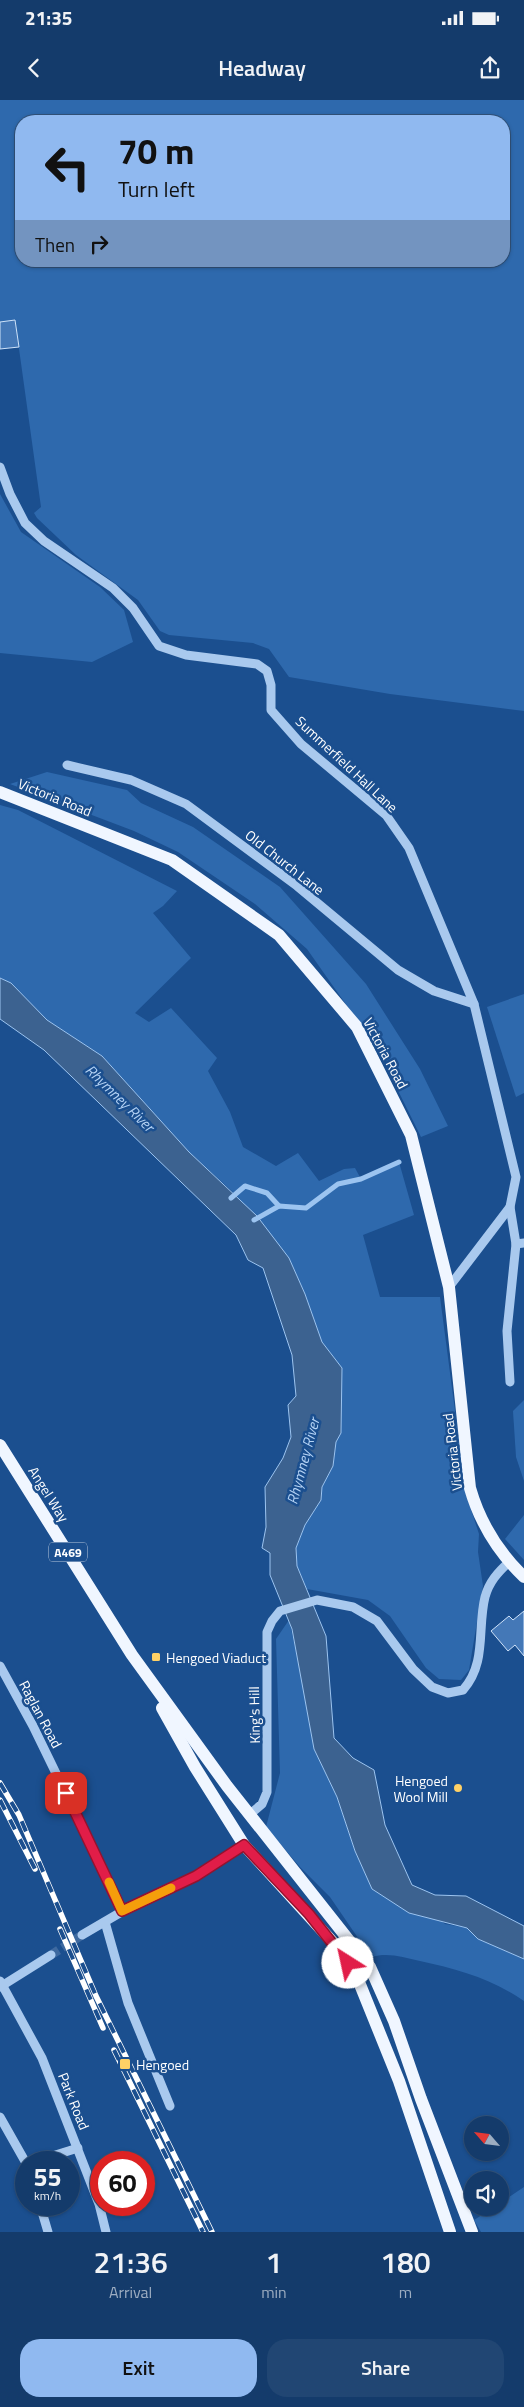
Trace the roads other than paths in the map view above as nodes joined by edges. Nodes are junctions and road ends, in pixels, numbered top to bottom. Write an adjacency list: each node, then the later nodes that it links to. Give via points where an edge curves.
1 (0, 466): 4 (street, Summerfield Hall Lane, via 25,523 44,541 113,588 133,608 159,646 186,655 257,664 267,671 271,685 271,710 301,744 386,816 409,848)
2 (67, 765): 4 (street, Old Church Lane, via 131,780 186,804 297,886 398,970 434,991)
3 (0, 792): 7 (main road, Victoria Road, via 172,860 280,935 357,1027 411,1135)
4 (474, 1004): 5 (street, Summerfield Hall Lane, via 516,1177)
5 (510, 1207): 6 (street); 7 (street, Summerfield Hall Lane)
6 (520, 1243): 8 (street, via 508,1331)
7 (449, 1287): 10 (main road, Victoria Road, via 470,1488 478,1517)
8 (510, 1382)
9 (0, 1445): 12 (main road, Angel Way / A469)
10 (509, 1562): 11 (main road, Victoria Road); 14 (street, King's Hill, via 497,1573 485,1597 482,1643 476,1672 463,1690 448,1693 432,1687 413,1669 377,1622 353,1607 317,1600 280,1611 266,1632 268,1792 262,1804)
11 (524, 1577)
12 (136, 1660): 14 (main road, A469); 15 (main road, A469, via 195,1767)
13 (0, 1666): 16 (street, Raglan Road, via 33,1726)
14 (249, 1815): 30 (main road, A469, via 370,1966 394,2021)
15 (244, 1845): 16 (street, via 196,1876); 29 (main road, A469, via 333,1942 357,1977 399,2082)
16 (122, 1911): 17 (street)
17 (105, 1922): 18 (street); 21 (street, via 128,2003)
18 (82, 1936)
19 (51, 1955): 20 (street)
20 (1, 1985): 23 (street, Park Road, via 42,2058)
21 (170, 2106)
22 (0, 2117): 24 (street)
23 (78, 2148): 25 (street); 28 (street, Park Road)
24 (19, 2151)
25 (68, 2151)
26 (43, 2216): 27 (street)
27 (48, 2232)
28 (106, 2232)
29 (450, 2232)
30 (472, 2232)

